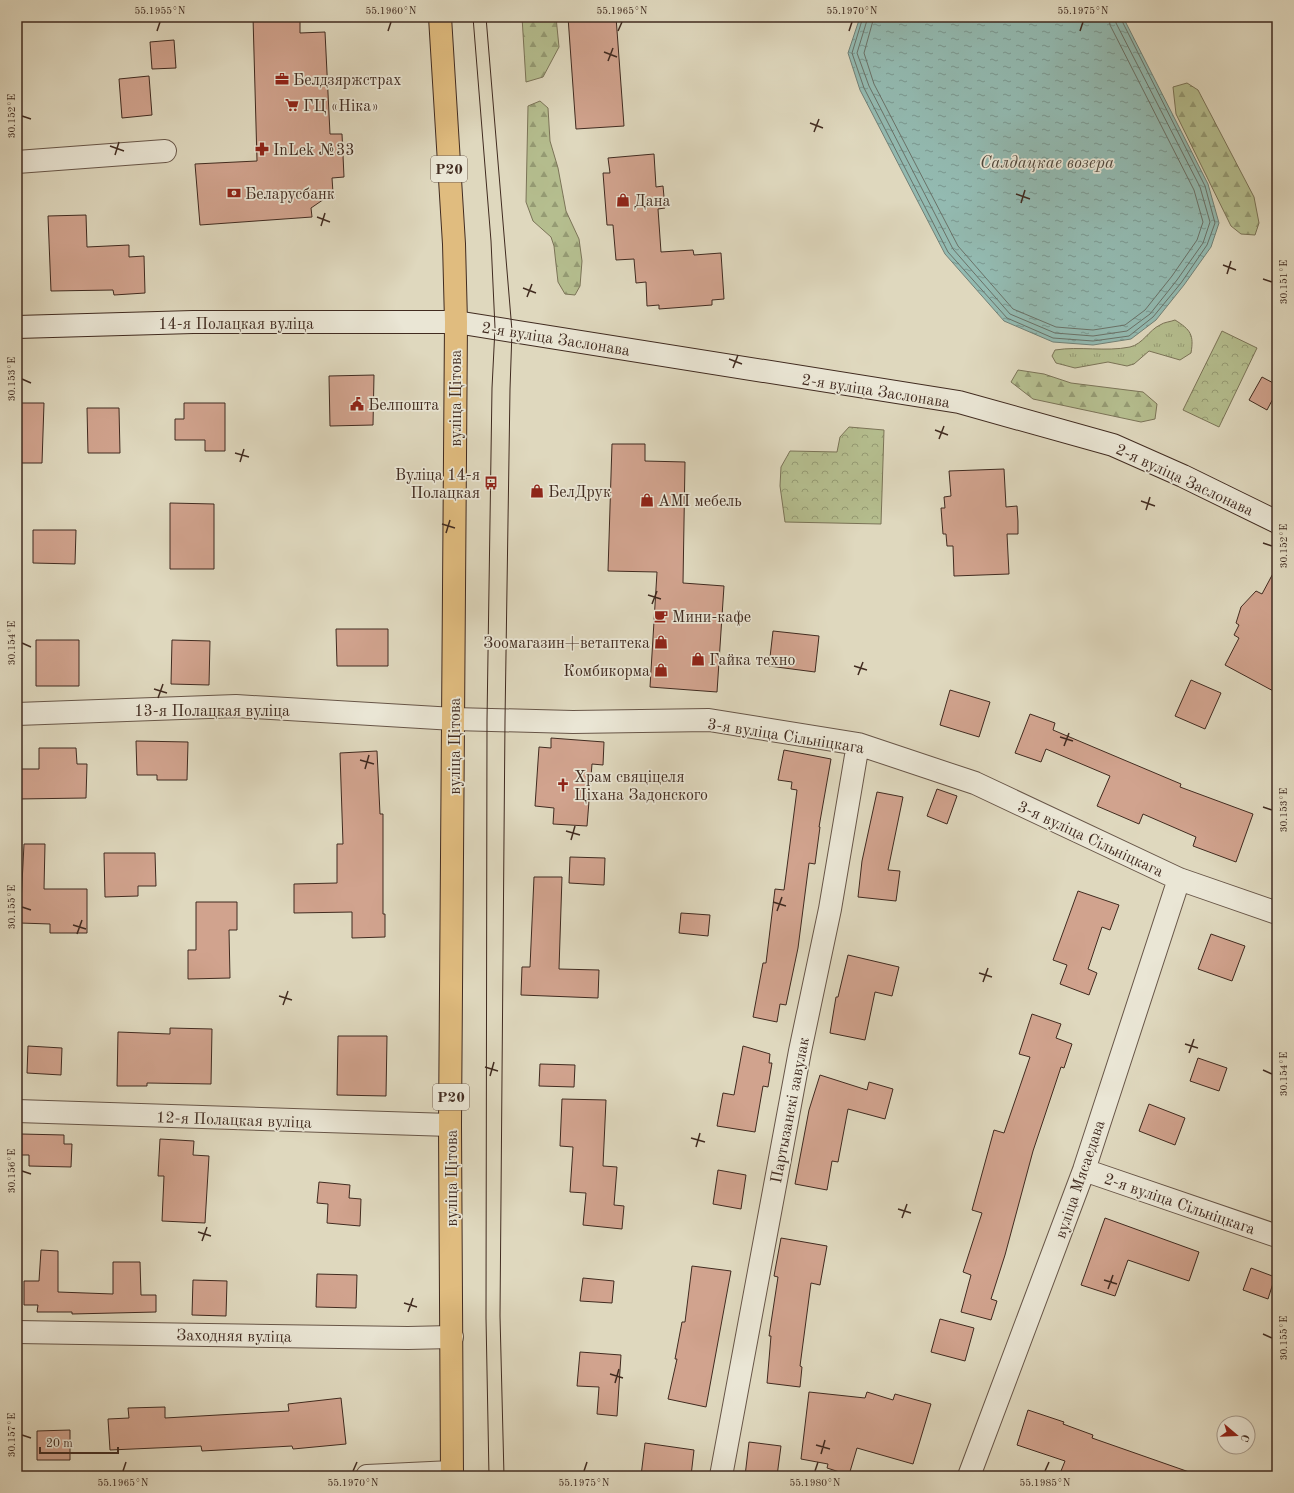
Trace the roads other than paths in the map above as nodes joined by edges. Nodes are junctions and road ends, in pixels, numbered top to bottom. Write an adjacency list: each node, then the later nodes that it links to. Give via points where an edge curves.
1 (440, 17): 4 (main road, вуліца Цітова / Р20, via 454,244)
2 (165, 151): 3 (street)
3 (17, 162)
4 (456, 322): 5 (street, 14-я Полацкая вуліца, via 193,322); 6 (street, 2-я вуліца Заслонава, via 959,402 1113,445); 8 (main road, вуліца Цітова / Р20)
5 (17, 326)
6 (1277, 522)
7 (17, 714): 8 (street, 13-я Полацкая вуліца, via 236,706)
8 (454, 719): 9 (street, 3-я вуліца Сільніцкага, via 573,722 709,720); 13 (main road, вуліца Цітова / Р20)
9 (858, 744): 10 (street, 3-я вуліца Сільніцкага, via 975,783); 20 (street, Партызанскі завулак, via 830,909 798,1059)
10 (1179, 879): 11 (street, 3-я вуліца Сільніцкага); 14 (street, вуліца Мясаедава)
11 (1277, 913)
12 (17, 1111): 13 (street, 12-я Полацкая вуліца)
13 (450, 1125): 17 (main road, вуліца Цітова / Р20)
14 (1084, 1170): 15 (street, 2-я вуліца Сільніцкага); 21 (street, вуліца Мясаедава)
15 (1277, 1236)
16 (17, 1332): 17 (street, Заходняя вуліца, via 408,1338)
17 (452, 1336): 18 (main road, вуліца Цітова / Р20)
18 (452, 1474): 19 (street)
19 (367, 1476)
20 (721, 1476)
21 (969, 1476)

